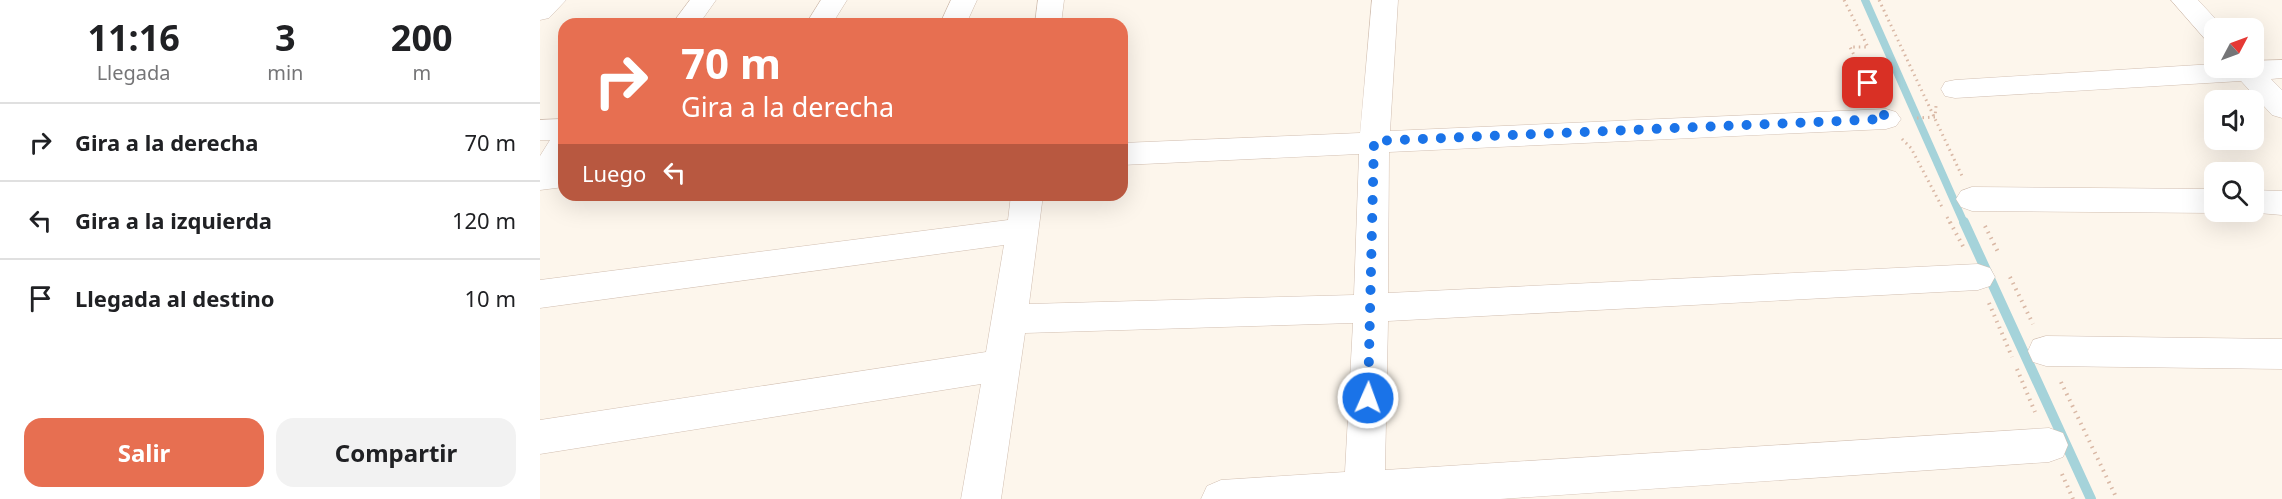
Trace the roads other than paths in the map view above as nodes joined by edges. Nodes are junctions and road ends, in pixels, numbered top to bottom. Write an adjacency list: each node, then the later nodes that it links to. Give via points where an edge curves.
1 (553, 0): 8 (street)
2 (703, 0): 9 (street)
3 (834, 0): 10 (street)
4 (964, 0): 11 (street)
5 (1051, 0): 12 (street)
6 (1384, 0): 23 (street)
7 (2184, 0): 13 (street)
8 (540, 12)
9 (690, 18)
10 (823, 18)
11 (956, 18)
12 (1049, 18)
13 (2204, 22)
14 (2264, 69): 15 (street)
15 (2282, 69)
16 (2204, 72): 18 (street)
17 (2254, 78): 19 (street)
18 (1955, 89)
19 (2282, 108)
20 (1886, 119): 23 (street)
21 (558, 129): 22 (street)
22 (540, 130)
23 (1374, 141): 25 (street); 35 (street)
24 (558, 152): 26 (street, via 541,179)
25 (1128, 154)
26 (558, 177)
27 (1972, 199): 29 (street)
28 (1026, 201): 32 (street)
29 (2204, 201)
30 (2264, 202): 31 (street)
31 (2282, 203)
32 (1023, 230): 34 (street); 36 (street)
33 (1996, 269): 35 (street)
34 (540, 294)
35 (1371, 308): 36 (street); 42 (street)
36 (1011, 319): 39 (street)
37 (2046, 351): 38 (street)
38 (2282, 354)
39 (1001, 365): 40 (street); 43 (street)
40 (540, 437)
41 (2049, 445): 42 (street)
42 (1364, 494): 44 (street)
43 (981, 499)
44 (1221, 499)

